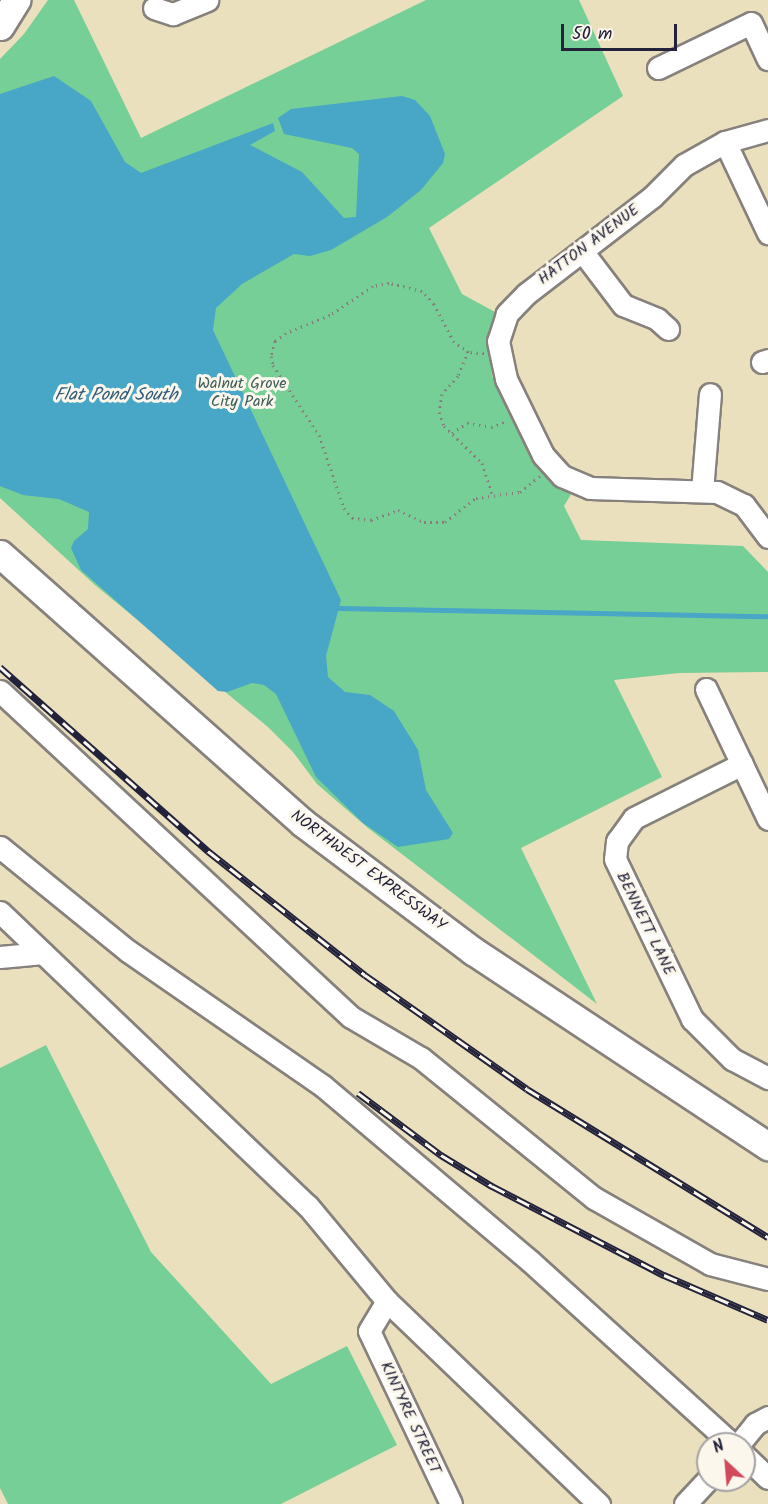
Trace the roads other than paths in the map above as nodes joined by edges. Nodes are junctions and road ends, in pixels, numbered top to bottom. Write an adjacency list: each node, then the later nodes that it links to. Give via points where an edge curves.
1 (16, 0): 4 (main road)
2 (207, 0): 3 (street, via 173,14)
3 (154, 8)
4 (0, 26)
5 (768, 59): 6 (street, via 751,23)
6 (658, 68)
7 (768, 130): 8 (street, HATTON AVENUE)
8 (724, 142): 9 (street); 10 (street, HATTON AVENUE, via 684,165 652,197)
9 (768, 233)
10 (582, 251): 11 (street, via 623,305 657,319); 13 (street, HATTON AVENUE, via 514,305 501,327 498,352 517,420 551,466 576,483 590,488)
11 (668, 329)
12 (710, 394): 13 (street)
13 (702, 491): 14 (street, via 717,492 744,505)
14 (768, 537)
15 (0, 554): 25 (main road, NORTHWEST EXPRESSWAY, via 303,823 473,951)
16 (706, 689): 18 (street)
17 (0, 691): 26 (street, via 351,1017 421,1058 594,1198 710,1264)
18 (742, 764): 19 (street); 24 (street, BENNETT LANE, via 634,818 617,841 615,859 692,1019 732,1059)
19 (768, 819)
20 (0, 847): 29 (street, via 128,951 323,1086 530,1261)
21 (0, 912): 22 (street)
22 (43, 953): 23 (street); 27 (street, via 308,1206)
23 (0, 957)
24 (768, 1078)
25 (768, 1146)
26 (768, 1279)
27 (387, 1301): 35 (street, KINTYRE STREET, via 369,1331); 36 (street)
28 (768, 1417): 30 (street)
29 (719, 1432)
30 (749, 1432)
31 (756, 1466): 32 (street)
32 (768, 1478)
33 (696, 1490): 34 (street)
34 (683, 1502)
35 (451, 1504)
36 (599, 1504)

